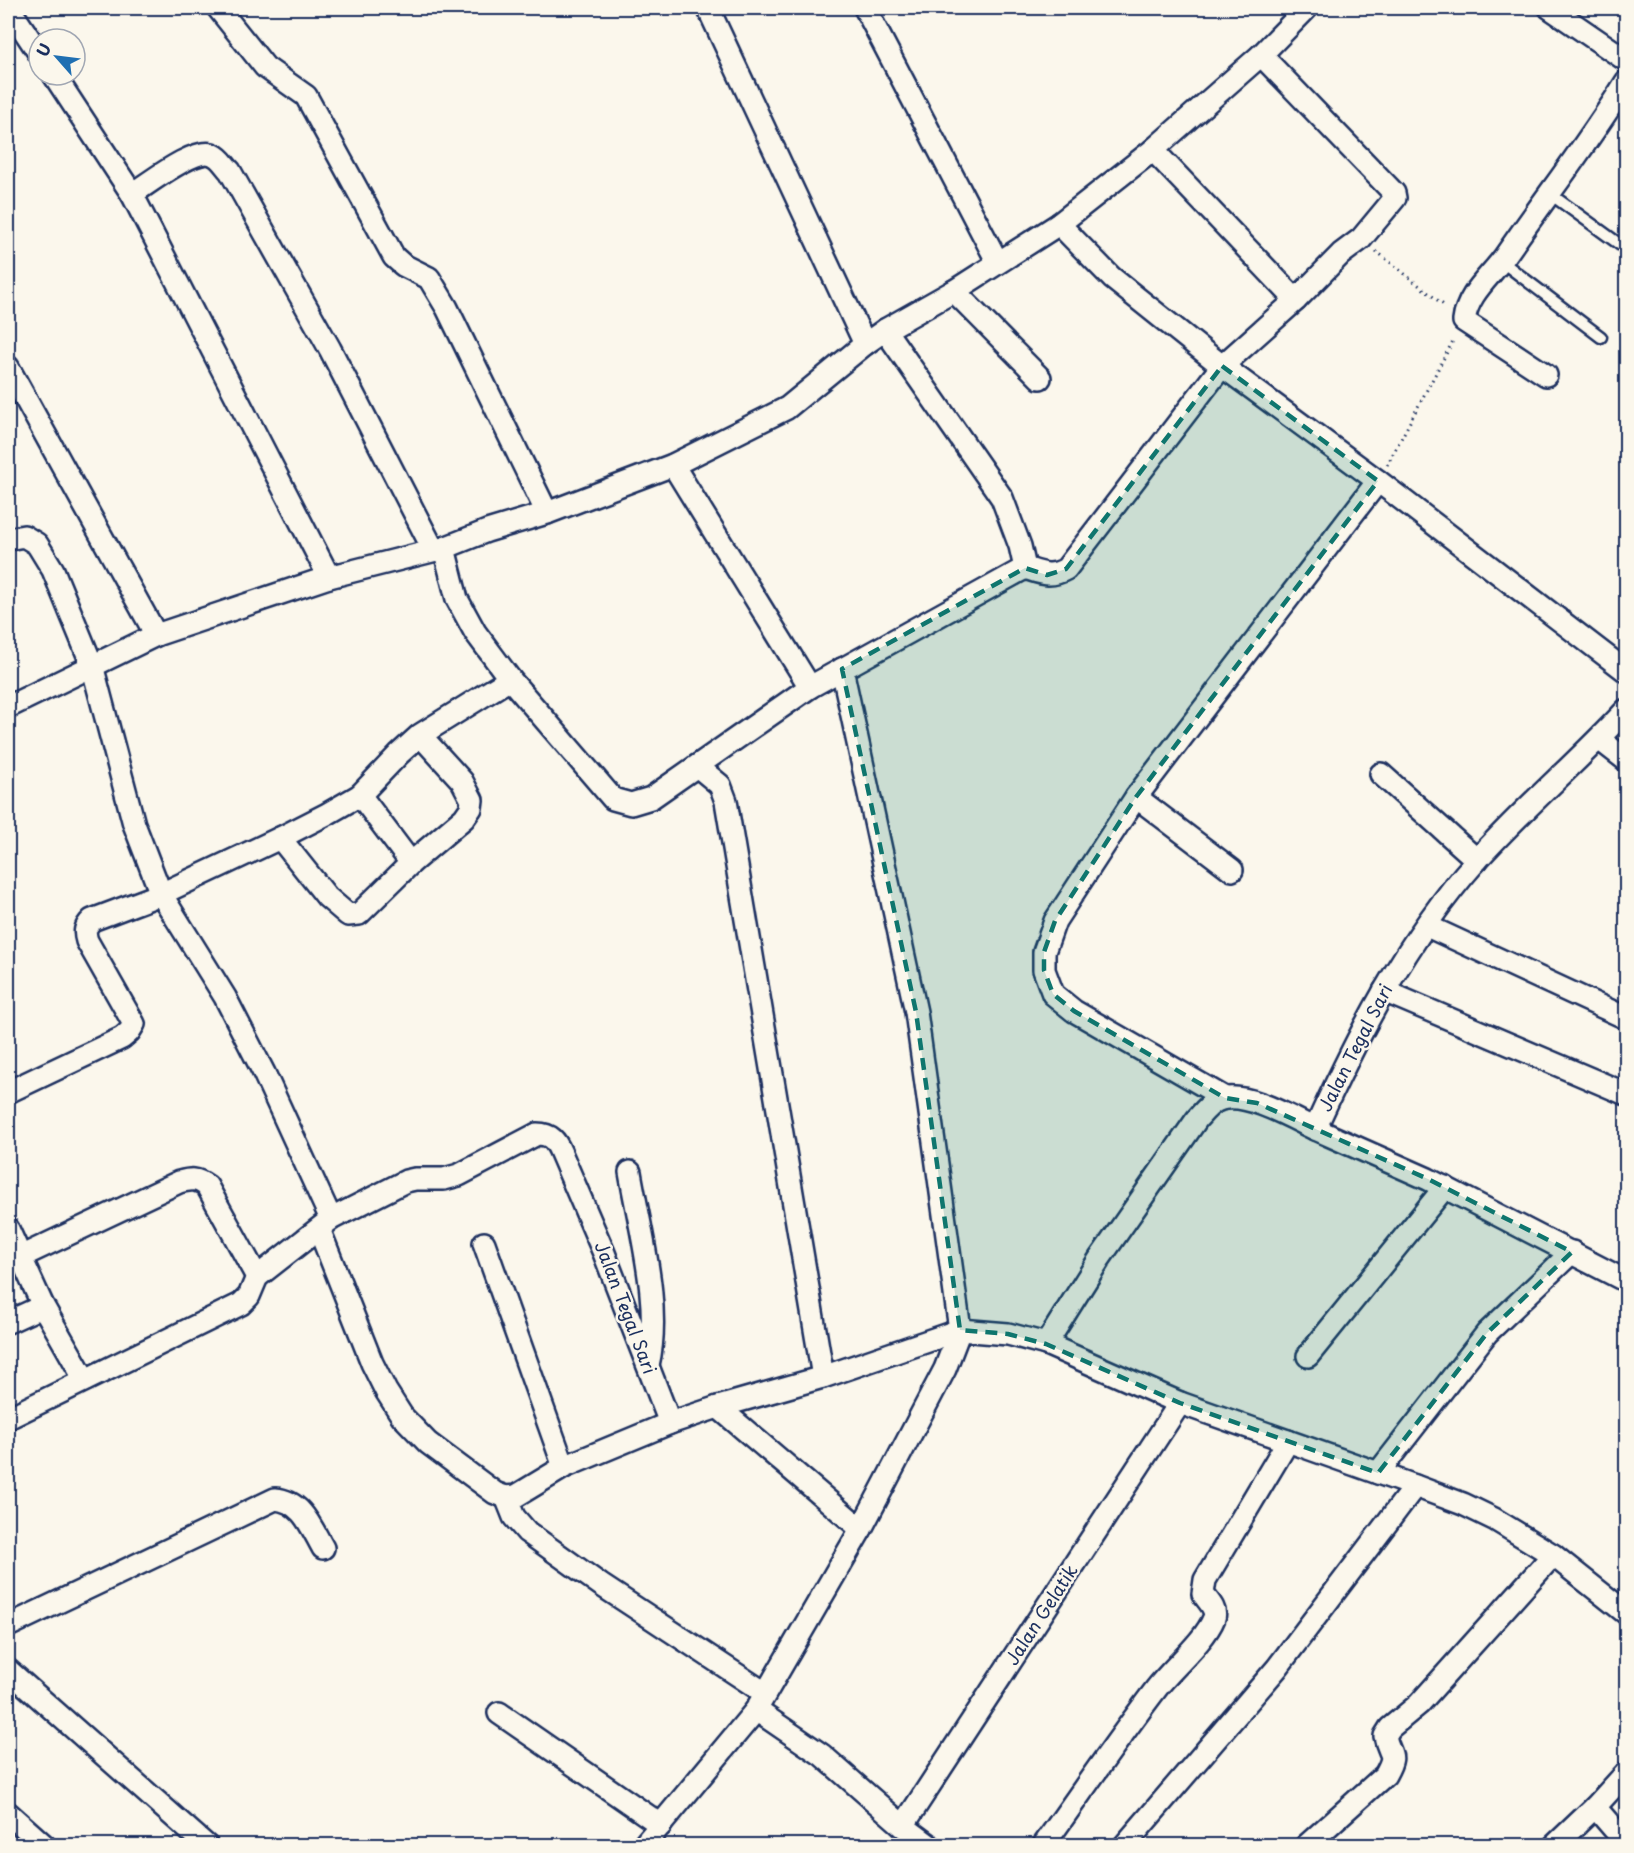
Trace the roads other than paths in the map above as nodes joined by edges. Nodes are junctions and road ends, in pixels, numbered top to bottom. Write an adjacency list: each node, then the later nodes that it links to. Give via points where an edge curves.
1 (9, 8): 7 (street)
2 (218, 8): 30 (street, via 265,67 306,96 394,257 432,283)
3 (708, 8): 23 (street)
4 (866, 8): 17 (street)
5 (1307, 8): 8 (street)
6 (1550, 8): 9 (street)
7 (27, 35)
8 (1261, 55): 12 (street); 20 (street, via 1395,198 1361,239)
9 (1626, 60)
10 (1626, 82): 13 (street)
11 (62, 87): 14 (street)
12 (1153, 150): 15 (street); 20 (street)
13 (1549, 193): 16 (lane); 18 (street)
14 (132, 194): 32 (street, via 192,156 203,152 222,161); 34 (street)
15 (1059, 224): 17 (street); 24 (street, via 1112,278)
16 (1626, 249)
17 (997, 261): 19 (street)
18 (1501, 261): 22 (lane); 26 (street, via 1465,308 1464,321)
19 (954, 291): 21 (street); 27 (street)
20 (1296, 300): 24 (street)
21 (885, 330): 23 (street); 33 (street, via 1002,498)
22 (1601, 337)
23 (865, 344): 28 (street, via 787,408)
24 (1222, 366): 29 (street); 33 (street, via 1066,569 1047,575)
25 (8, 367): 35 (street)
26 (1546, 375)
27 (1040, 378)
28 (673, 465): 30 (street); 40 (street)
29 (1378, 481): 38 (street); 49 (street)
30 (547, 513): 32 (street)
31 (8, 538): 36 (street, via 24,537 37,544 53,570)
32 (439, 549): 34 (street); 39 (street, via 461,608)
33 (1025, 568): 37 (street)
34 (329, 577): 35 (street)
35 (156, 635): 36 (street)
36 (92, 665): 41 (street); 54 (street, via 134,825)
37 (842, 669): 40 (street); 73 (street, via 916,1012)
38 (1626, 671)
39 (510, 679): 43 (street); 46 (street, via 613,800 639,803)
40 (810, 687): 46 (street)
41 (8, 707)
42 (1626, 710): 44 (street, Jalan Tegal Sari)
43 (420, 735): 48 (street); 52 (street, via 462,781 472,800 471,808 451,830)
44 (1599, 739): 45 (street); 51 (street, Jalan Tegal Sari)
45 (1626, 760)
46 (697, 766): 77 (street, via 720,786 726,801)
47 (1381, 774): 51 (street)
48 (360, 795): 50 (street); 52 (street)
49 (1136, 797): 53 (street); 60 (street, via 1055,921 1044,952 1044,970 1053,994 1074,1011)
50 (280, 837): 52 (street, via 327,897 348,915 359,914); 54 (street)
51 (1477, 860): 55 (street, Jalan Tegal Sari)
52 (411, 862)
53 (1232, 870)
54 (161, 894): 58 (street, via 92,920 85,932 134,1024 129,1032); 64 (street, via 230,1007 264,1073)
55 (1427, 926): 56 (street, Jalan Tegal Sari); 57 (street)
56 (1384, 991): 59 (street); 61 (street, Jalan Tegal Sari)
57 (1626, 1018)
58 (8, 1092)
59 (1626, 1094)
60 (1225, 1098): 61 (street, Jalan Tegal Sari, via 1257,1103); 74 (street, via 1215,1101 1197,1119 1100,1258)
61 (1315, 1129): 63 (street)
62 (630, 1172): 76 (street, via 651,1295 653,1339)
63 (1445, 1187): 67 (street); 75 (street)
64 (325, 1224): 69 (street, Jalan Tegal Sari); 76 (street, Jalan Tegal Sari, via 406,1181 459,1175 537,1134 549,1136 566,1163); 87 (street, via 372,1363 402,1416 428,1443)
65 (9, 1235): 68 (street)
66 (484, 1243): 84 (street)
67 (1572, 1252): 70 (street); 85 (street, via 1487,1333)
68 (20, 1257): 69 (street, via 193,1178 207,1186); 71 (street)
69 (257, 1277): 78 (street, via 241,1305)
70 (1626, 1281)
71 (43, 1306): 72 (street); 78 (street)
72 (8, 1322)
73 (960, 1330): 74 (street, via 1000,1332); 77 (street); 88 (street, via 945,1369)
74 (1046, 1344): 79 (street)
75 (1308, 1356)
76 (648, 1366): 82 (street, Jalan Tegal Sari)
77 (824, 1377): 80 (street)
78 (85, 1380): 81 (street)
79 (1180, 1403): 83 (street); 100 (street, Jalan Gelatik)
80 (718, 1407): 82 (street); 88 (street)
81 (8, 1418)
82 (670, 1423): 84 (street)
83 (1288, 1441): 85 (street); 106 (street, via 1205,1580 1203,1594 1214,1608 1214,1618 1157,1687)
84 (564, 1467): 87 (street, via 516,1496)
85 (1378, 1473): 86 (street)
86 (1415, 1486): 90 (street, via 1494,1519); 107 (street, via 1277,1668)
87 (506, 1497): 94 (street, via 514,1517 527,1532)
88 (861, 1529): 94 (street)
89 (323, 1548): 92 (street, via 304,1514 294,1505 275,1499)
90 (1553, 1555): 91 (street); 108 (street, via 1419,1704 1390,1728 1385,1736 1392,1762 1385,1775)
91 (1626, 1613)
92 (8, 1626)
93 (8, 1670): 103 (street)
94 (761, 1702): 99 (street); 100 (street)
95 (499, 1713): 99 (street)
96 (1626, 1773): 97 (street)
97 (1595, 1807): 101 (street); 109 (street)
98 (8, 1813): 102 (street)
99 (662, 1825): 104 (street)
100 (903, 1826): 105 (street)
101 (1626, 1843)
102 (45, 1845)
103 (207, 1845)
104 (643, 1845)
105 (930, 1845)
106 (1043, 1845)
107 (1124, 1845)
108 (1306, 1845)
109 (1554, 1845)

